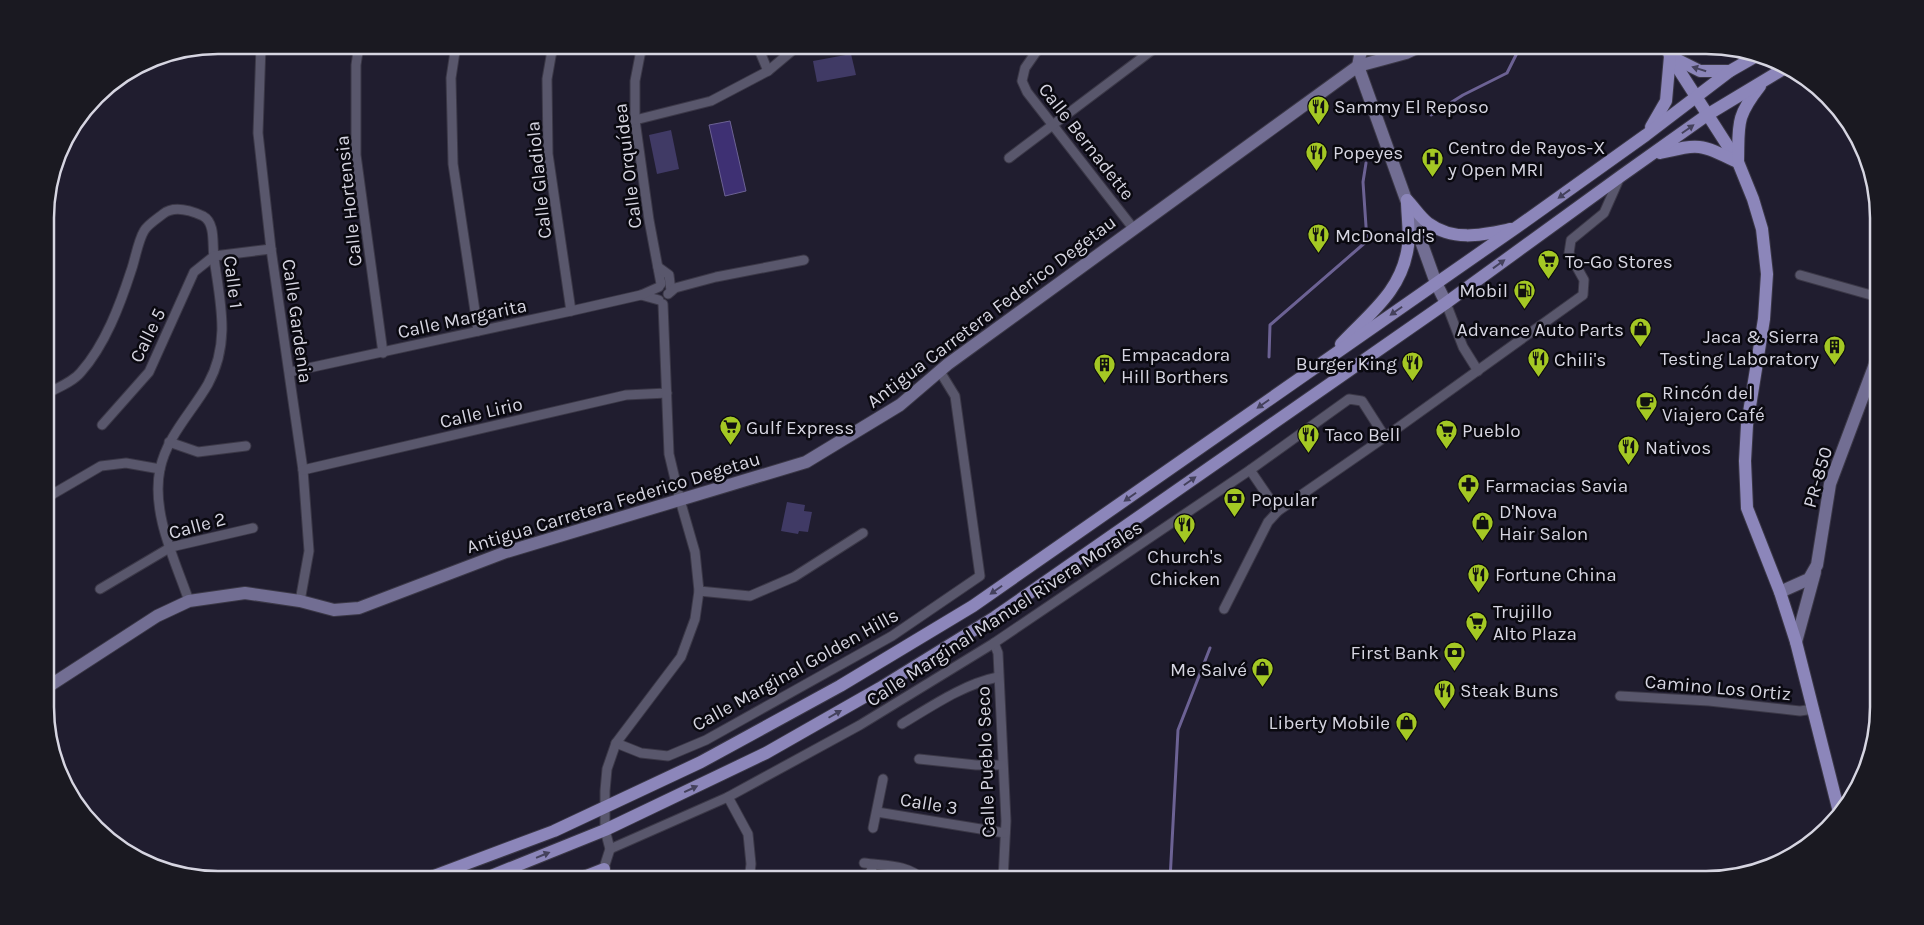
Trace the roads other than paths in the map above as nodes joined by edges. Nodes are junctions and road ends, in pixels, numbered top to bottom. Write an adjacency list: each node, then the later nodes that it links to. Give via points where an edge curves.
1 (261, 54): 33 (street, Calle Gardenia, via 258,133)
2 (358, 54): 47 (street, Calle Hortensia, via 356,155)
3 (455, 54): 46 (street, via 451,78 453,164)
4 (551, 54): 45 (street, Calle Gladiola, via 547,79 548,154)
5 (640, 54): 23 (street, Calle Orquídea, via 635,81)
6 (763, 54): 17 (street)
7 (788, 54): 17 (street)
8 (1035, 54): 24 (street, Calle Bernadette, via 1025,68 1022,81 1027,92)
9 (1147, 54): 24 (street)
10 (1360, 54): 16 (street)
11 (1402, 54): 16 (street, Antigua Carretera Federico Degetau)
12 (1668, 54): 25 (main road, via 1666,101)
13 (1670, 54): 21 (main road)
14 (1673, 54): 18 (main road, one-way to 14, via 1700,71)
15 (1750, 59): 18 (main road)
16 (1358, 66): 30 (street); 32 (street, Antigua Carretera Federico Degetau)
17 (768, 71): 23 (street, via 712,101)
18 (1730, 71): 21 (main road)
19 (1780, 71): 20 (main road)
20 (1765, 80): 22 (main road); 28 (main road, via 1740,117)
21 (1696, 98): 22 (main road); 25 (main road)
22 (1708, 116): 26 (main road, one-way to 22); 28 (main road)
23 (635, 120): 36 (street, Calle Orquídea)
24 (1053, 123): 27 (street); 32 (street, Calle Bernadette)
25 (1646, 135): 31 (main road, one-way to 31)
26 (1652, 154): 28 (main road, via 1702,146); 29 (main road)
27 (1009, 158)
28 (1738, 162): 71 (main road, via 1762,229 1767,274 1764,318 1747,425 1747,508)
29 (1621, 176): 44 (main road, one-way to 29); 50 (street, via 1604,213 1571,240 1569,253 1584,280 1583,295)
30 (1407, 200): 31 (main road, via 1428,222 1452,234 1471,236); 38 (street); 48 (main road, via 1408,246 1397,281 1385,300)
31 (1517, 227): 38 (main road)
32 (1134, 228): 49 (street, Antigua Carretera Federico Degetau)
33 (271, 248): 34 (street); 51 (street, Calle Gardenia)
34 (214, 256): 53 (street, Calle 1, via 212,230 206,218 188,209 166,212 144,231 124,290 95,354 80,374); 55 (street, Calle 5, via 194,272 148,372); 57 (street, Calle 1, via 223,316 220,354 208,383)
35 (804, 260): 40 (street, via 716,277 675,288)
36 (658, 267): 39 (street, Calle Orquídea); 40 (street, via 669,275)
37 (1800, 275): 41 (street)
38 (1436, 283): 44 (street); 48 (main road, one-way to 48)
39 (660, 285): 40 (street); 42 (street, Calle Margarita); 43 (street)
40 (669, 293): 43 (street, via 668,299)
41 (1870, 294)
42 (642, 295): 43 (street, Calle Margarita); 45 (street, Calle Margarita)
43 (661, 302): 54 (street)
44 (1446, 303): 50 (street, via 1463,346); 91 (main road, one-way to 44, via 766,753 995,617)
45 (571, 311): 46 (street, Calle Margarita)
46 (478, 332): 47 (street, Calle Margarita)
47 (383, 353): 51 (street, Calle Margarita)
48 (1323, 363): 88 (main road, one-way to 88, via 973,606 840,686 701,762)
49 (939, 370): 63 (street, Antigua Carretera Federico Degetau, via 900,405 806,462); 82 (street, Calle Marginal Golden Hills, via 955,396 980,576 892,636 706,740 668,756 641,754)
50 (1478, 370): 56 (street)
51 (290, 372): 60 (street, Calle Gardenia)
52 (1870, 377): 68 (street, PR-850 / PR-850, via 1830,484)
53 (54, 390)
54 (666, 393): 60 (street, Calle Lirio, via 626,395); 63 (street, via 669,454)
55 (102, 425)
56 (1385, 437): 61 (street, Calle Marginal Manuel Rivera Morales, via 1362,401 1349,399); 64 (street)
57 (169, 442): 58 (street, via 198,452); 59 (street, Calle 1)
58 (246, 446)
59 (160, 469): 62 (street, via 126,463 101,466); 67 (street, Calle 1, via 158,504)
60 (303, 470): 73 (street, Calle Gardenia, via 309,551)
61 (1250, 470): 64 (street); 76 (street, Calle Marginal Manuel Rivera Morales)
62 (54, 493)
63 (680, 500): 70 (street, via 695,552); 73 (street, Antigua Carretera Federico Degetau, via 506,552 359,608 334,610)
64 (1278, 511): 74 (street, via 1268,522)
65 (253, 528): 67 (street, Calle 2)
66 (863, 533): 70 (street, via 794,577 750,596)
67 (170, 547): 69 (street, Calle 2); 72 (street, Calle 1)
68 (1817, 565): 71 (street, via 1808,579); 75 (street, PR-850)
69 (100, 589)
70 (699, 592): 82 (street, via 695,619 681,657)
71 (1780, 592): 75 (main road)
72 (189, 600): 73 (street, Antigua Carretera Federico Degetau, via 245,593); 78 (street, Antigua Carretera Federico Degetau, via 157,616)
73 (300, 601)
74 (1224, 609)
75 (1796, 642): 80 (main road)
76 (994, 643): 77 (street, Calle Pueblo Seco, via 998,653); 86 (street, Calle Marginal Manuel Rivera Morales, via 860,725)
77 (998, 677): 81 (street, via 944,699); 84 (street, Calle Pueblo Seco)
78 (54, 683)
79 (1620, 696): 80 (street, Camino Los Ortiz, via 1800,711)
80 (1814, 709): 87 (main road)
81 (902, 724)
82 (616, 743): 88 (street, via 607,769)
83 (919, 759): 84 (street)
84 (1002, 765): 92 (street, Calle Pueblo Seco)
85 (883, 779): 89 (street)
86 (728, 797): 93 (street, Calle Marginal Manuel Rivera Morales); 97 (street, via 748,834)
87 (1837, 805)
88 (606, 808): 91 (street); 94 (main road)
89 (877, 812): 90 (street); 92 (street, Calle 3)
90 (873, 828)
91 (605, 830): 93 (street); 95 (main road, one-way to 91)
92 (1005, 833): 100 (street, Calle Pueblo Seco)
93 (610, 849): 96 (street)
94 (448, 871)
95 (503, 871)
96 (603, 871)
97 (750, 871)
98 (868, 871): 99 (street, via 868,864 900,867)
99 (908, 871)
100 (1003, 871)

